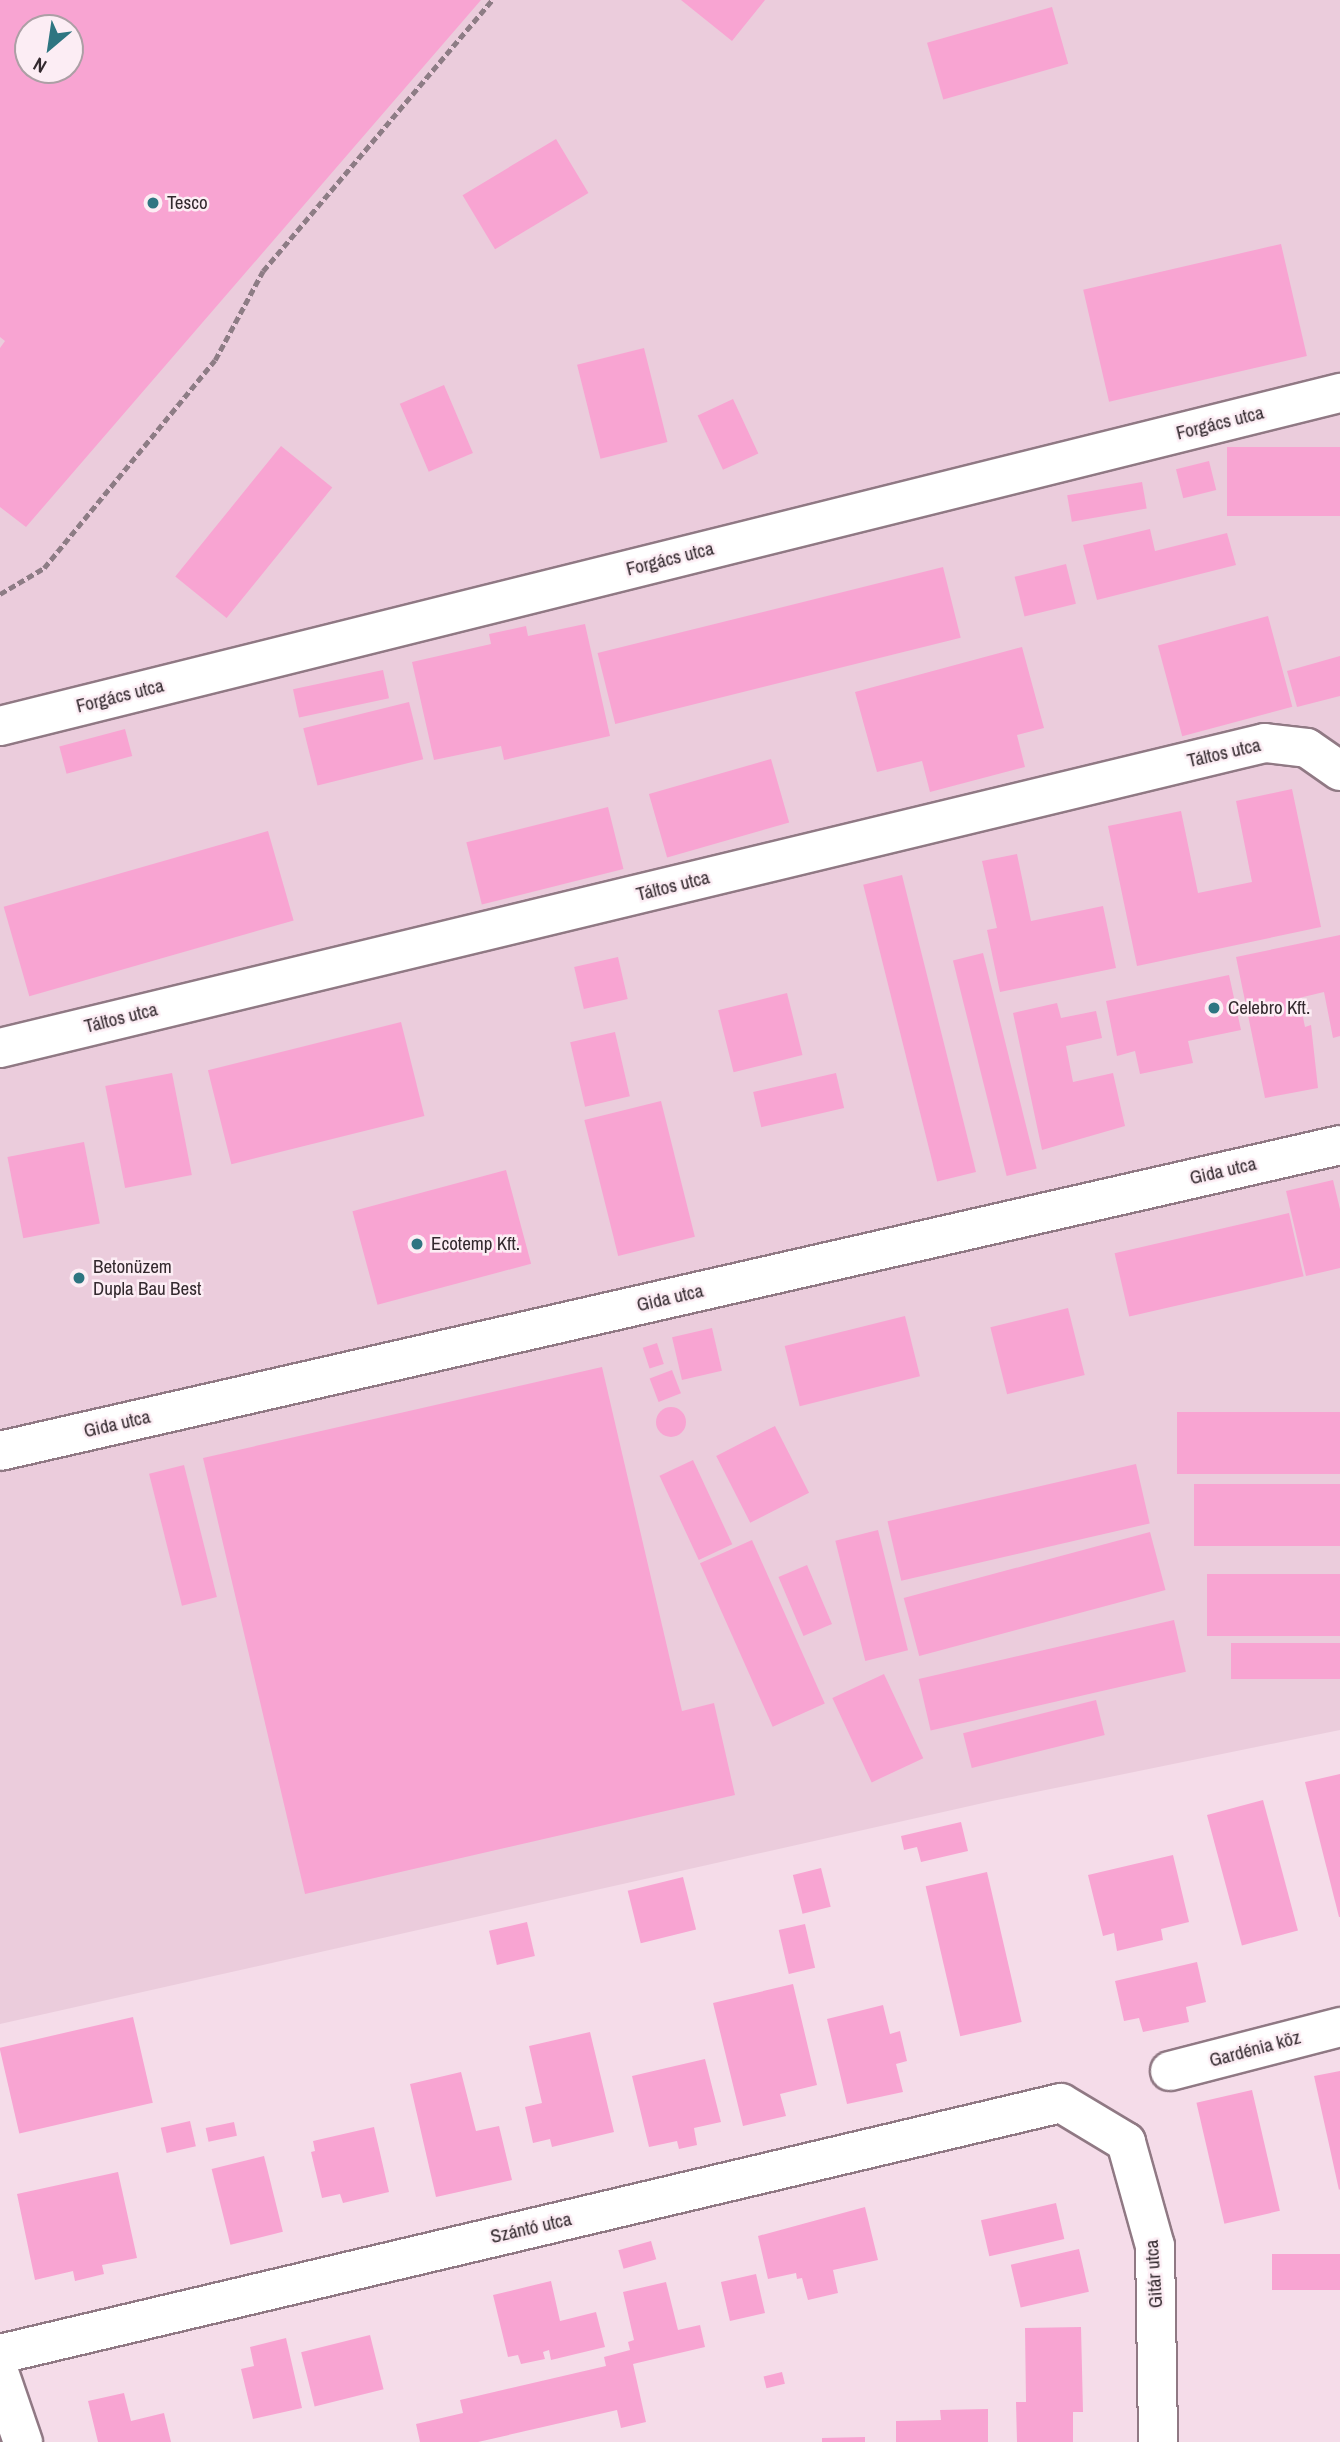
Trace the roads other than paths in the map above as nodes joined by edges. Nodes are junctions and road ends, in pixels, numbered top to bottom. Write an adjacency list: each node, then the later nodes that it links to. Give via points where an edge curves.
1 (1340, 393): 2 (street, Forgács utca)
2 (0, 726)
3 (1340, 771): 4 (street, Táltos utca, via 1307,748 1265,743)
4 (0, 1048)
5 (1340, 1145): 6 (street, Gida utca)
6 (0, 1451)
7 (1340, 2027): 8 (street, Gardénia köz)
8 (1170, 2071)
9 (1061, 2103): 10 (street, Szántó utca); 13 (street, Gitár utca, via 1126,2142 1155,2246)
10 (0, 2354)
11 (0, 2375): 12 (street)
12 (23, 2442)
13 (1158, 2442)

